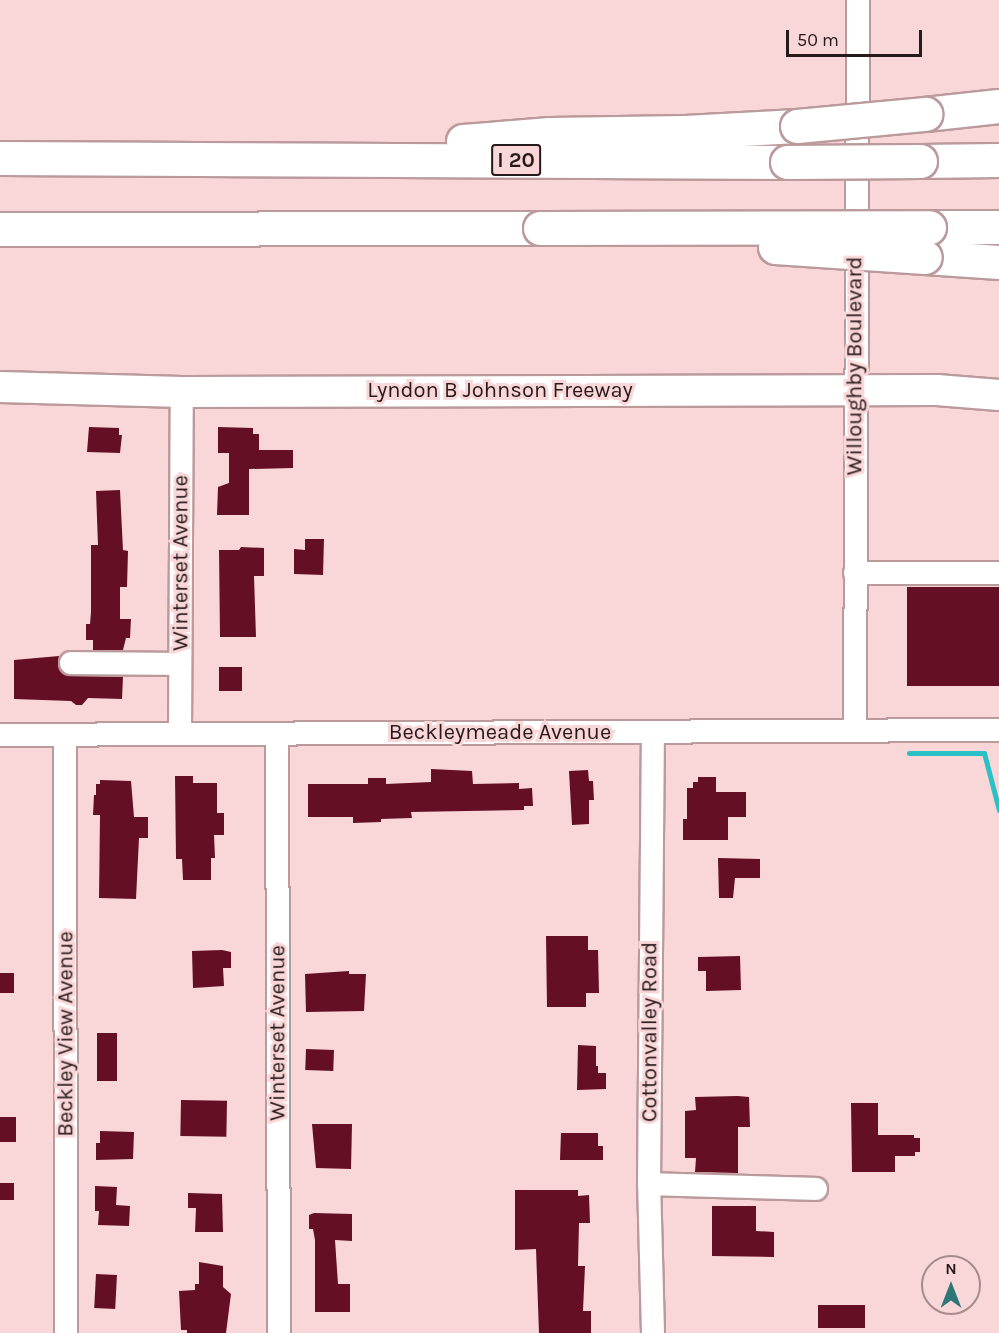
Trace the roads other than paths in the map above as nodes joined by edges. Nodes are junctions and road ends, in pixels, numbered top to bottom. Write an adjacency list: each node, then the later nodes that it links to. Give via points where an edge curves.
1 (858, 0): 11 (street, Willoughby Boulevard)
2 (999, 106): 4 (highway, bridge, via 797,126 550,134)
3 (0, 158): 4 (highway, I 20)
4 (246, 158): 5 (highway, I 20, bridge)
5 (999, 160)
6 (999, 227): 8 (highway)
7 (0, 229): 8 (highway, bridge, via 540,228)
8 (927, 242): 9 (highway)
9 (999, 262)
10 (0, 387): 12 (main road, Lyndon B Johnson Freeway)
11 (854, 390): 12 (main road, Lyndon B Johnson Freeway); 13 (main road, Lyndon B Johnson Freeway); 14 (street, Willoughby Boulevard)
12 (182, 392): 17 (street, Winterset Avenue)
13 (999, 395)
14 (855, 573): 15 (street); 19 (street, Willoughby Boulevard)
15 (999, 573)
16 (71, 663): 17 (street)
17 (180, 664): 21 (street, Winterset Avenue)
18 (999, 730): 19 (street, Beckleymeade Avenue)
19 (855, 731): 20 (street, Beckleymeade Avenue)
20 (653, 732): 22 (street, Beckleymeade Avenue); 25 (street, Cottonvalley Road)
21 (180, 734): 22 (street, Beckleymeade Avenue); 24 (street, Beckleymeade Avenue)
22 (277, 734): 28 (street, Winterset Avenue)
23 (0, 735): 24 (street, Beckleymeade Avenue)
24 (65, 735): 27 (street, Beckley View Avenue)
25 (649, 1184): 26 (street); 29 (street, Cottonvalley Road)
26 (816, 1189)
27 (66, 1333)
28 (279, 1333)
29 (653, 1333)

